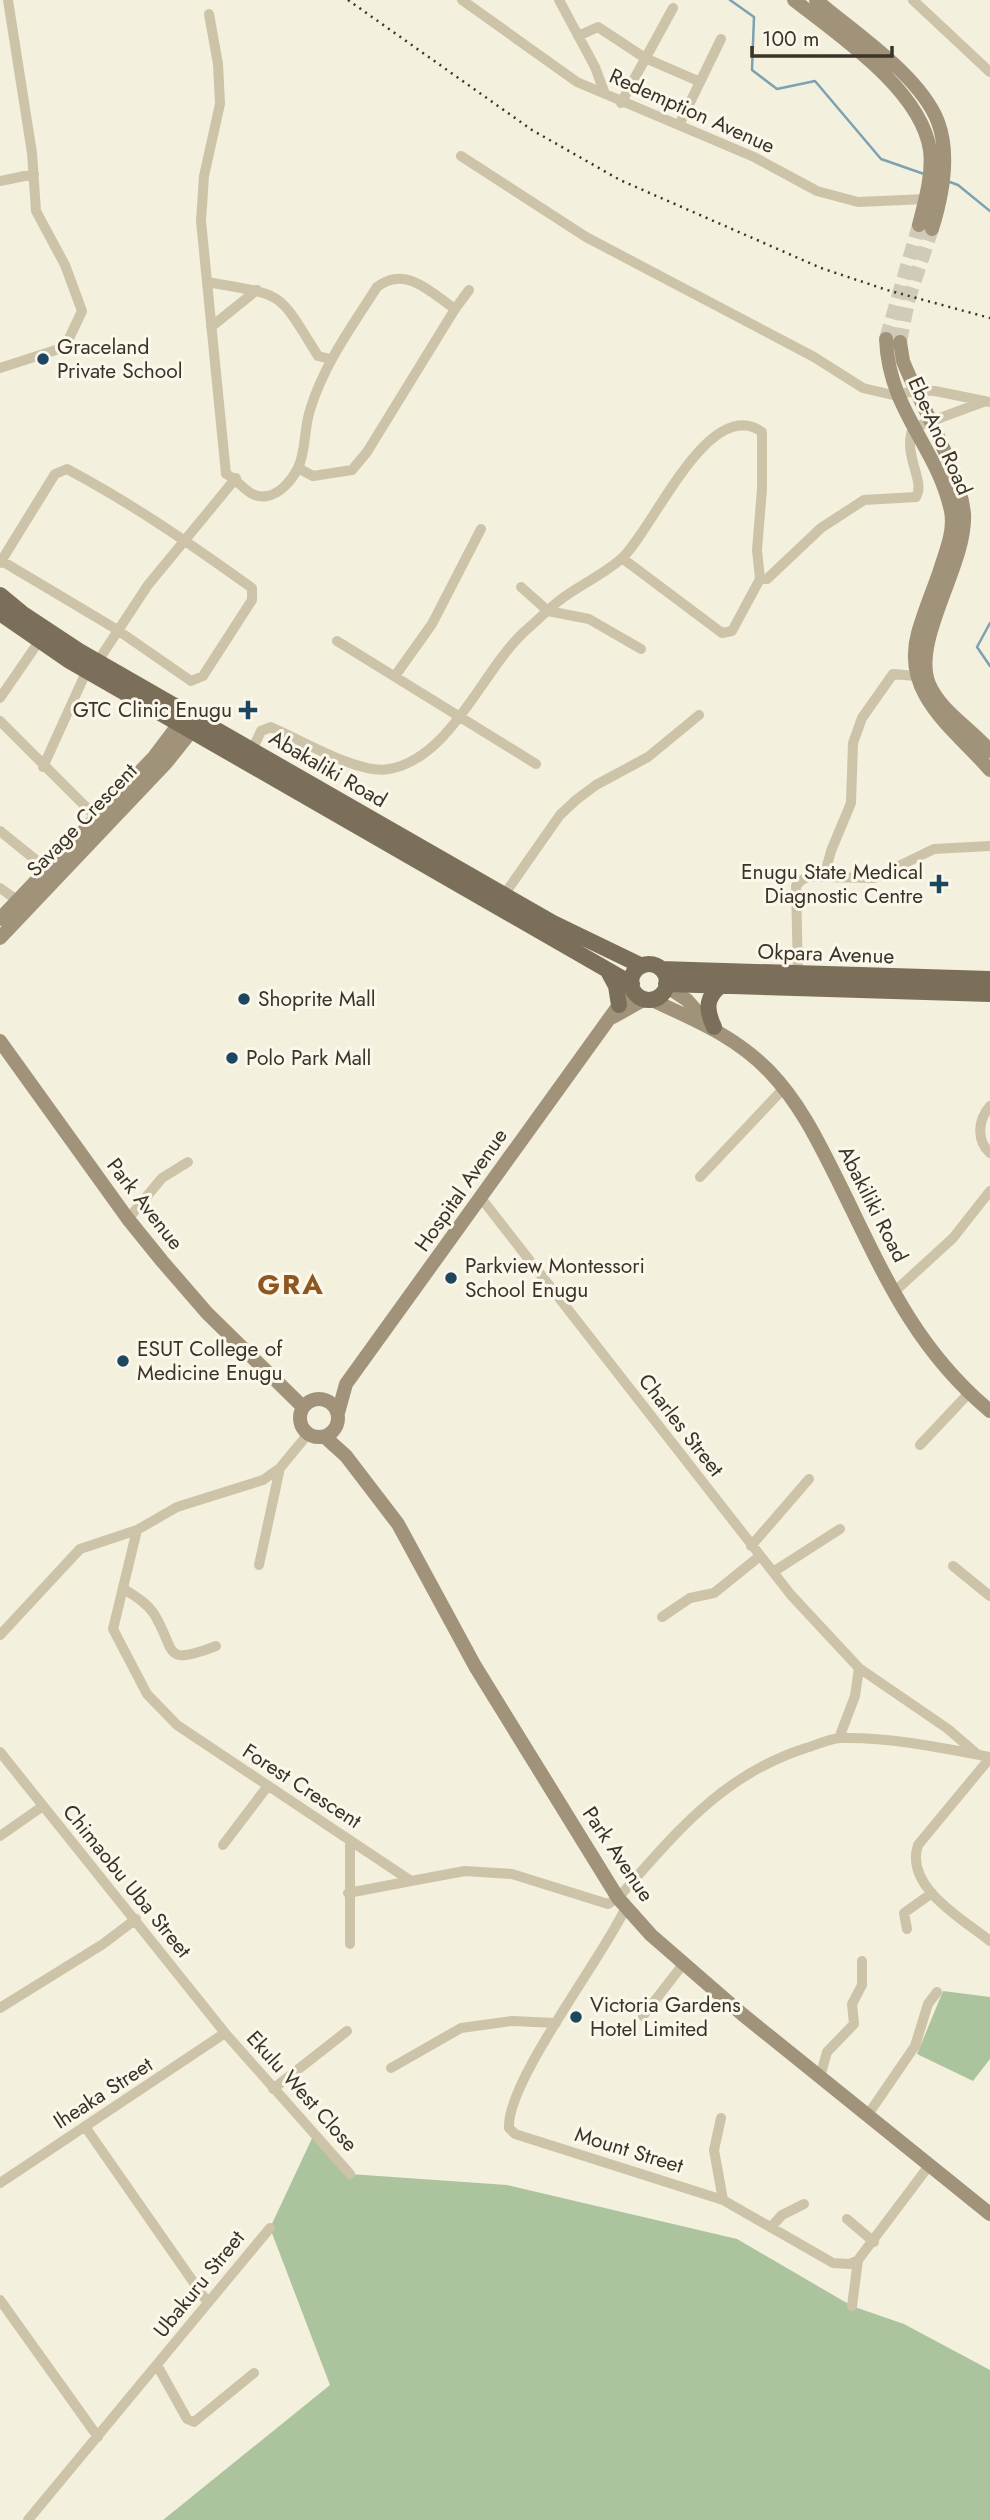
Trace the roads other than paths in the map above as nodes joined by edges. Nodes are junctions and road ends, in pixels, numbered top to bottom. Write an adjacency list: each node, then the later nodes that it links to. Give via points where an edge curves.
1 (8, 0): 18 (street)
2 (559, 0): 9 (street)
3 (794, 0): 19 (main road, via 879,71 913,107 927,136)
4 (816, 0): 19 (main road, via 904,76 933,112 942,135)
5 (914, 0): 12 (street)
6 (468, 1): 14 (street, Redemption Avenue, via 577,82)
7 (673, 8): 11 (street)
8 (209, 14): 23 (street, via 220,104 200,203)
9 (578, 36): 11 (street, via 598,27); 14 (street)
10 (721, 39): 13 (street)
11 (645, 58): 13 (street); 15 (street)
12 (990, 72)
13 (698, 81): 16 (street)
14 (606, 94): 15 (street, Redemption Avenue)
15 (621, 103): 16 (street, Redemption Avenue)
16 (680, 123): 21 (street, Redemption Avenue, via 817,191 858,202)
17 (461, 156): 32 (street, via 633,264 863,388)
18 (34, 174): 20 (street); 30 (street, via 42,227 65,265 82,307 77,326 61,349)
19 (936, 178): 21 (main road); 21 (main road, via 926,227)
20 (0, 181)
21 (926, 199)
22 (373, 274): 24 (street)
23 (207, 282): 25 (street); 28 (street)
24 (377, 287): 27 (street, via 392,277 405,277); 29 (street)
25 (257, 290): 28 (street); 29 (street, via 281,299 318,356)
26 (469, 290): 27 (street)
27 (455, 309): 36 (street, via 352,470 313,476)
28 (211, 327): 37 (street, via 226,474)
29 (330, 359): 36 (street, via 309,411)
30 (0, 368)
31 (915, 390): 32 (street); 32 (main road, Ebe-Ano Road, via 893,340); 33 (street); 34 (main road, Ebe-Ano Road)
32 (897, 396): 35 (main road, Ebe-Ano Road)
33 (987, 402): 34 (street)
34 (930, 422): 35 (street); 60 (main road, Ebe-Ano Road, via 962,498 964,525 930,638 927,675 941,702)
35 (913, 428): 42 (street, via 908,450 919,485 916,497 864,500 821,528 767,579); 53 (main road, Ebe-Ano Road, via 942,480 952,521 917,635)
36 (298, 468): 37 (street, via 287,484 265,497 244,489)
37 (236, 478): 39 (street)
38 (481, 529): 52 (street, via 432,624)
39 (185, 539): 41 (street, via 115,495 61,469); 47 (street); 47 (street, via 251,588 252,600 197,681)
40 (622, 558): 42 (street, via 725,634 732,631); 42 (street, via 697,452 723,430 750,425 762,432 763,440 757,550); 45 (street)
41 (1, 562): 47 (street)
42 (760, 579)
43 (521, 587): 45 (street)
44 (0, 595): 48 (main road, Abakaliki Road)
45 (548, 611): 50 (street, via 589,619); 56 (street, via 521,635)
46 (0, 613): 48 (main road, Abakaliki Road)
47 (116, 629): 51 (street)
48 (43, 636): 51 (main road, Abakaliki Road); 54 (street)
49 (337, 641): 52 (street)
50 (641, 649)
51 (92, 665): 58 (main road, Abakaliki Road); 62 (street)
52 (396, 676): 56 (street)
53 (916, 676): 63 (main road, Ebe-Ano Road, via 931,708); 69 (street, via 893,674 862,718 853,743 851,803)
54 (0, 698)
55 (699, 715): 71 (street, via 648,757 576,800 560,815)
56 (458, 716): 59 (street, via 421,757 390,769 365,769 271,727 261,731); 61 (street)
57 (0, 721): 62 (street)
58 (190, 721): 59 (main road, Abakaliki Road); 64 (main road, Savage Crescent); 68 (main road, Abakaliki Road); 74 (main road, Savage Crescent, via 166,763)
59 (252, 750): 68 (main road, Abakaliki Road)
60 (990, 751)
61 (536, 764)
62 (43, 766): 64 (street)
63 (990, 770)
64 (97, 818): 67 (main road, Savage Crescent)
65 (0, 831): 67 (street)
66 (990, 846): 69 (street, via 934,849 874,878)
67 (47, 869): 72 (main road, Savage Crescent)
68 (456, 877): 71 (main road, Abakaliki Road); 76 (main road, Abakaliki Road)
69 (824, 877): 77 (street, via 809,876 796,886)
70 (0, 888): 72 (street)
71 (504, 895): 75 (main road, Abakaliki Road, via 611,954)
72 (17, 900): 73 (main road, Savage Crescent)
73 (0, 919)
74 (0, 938)
75 (642, 966): 79 (main road, via 653,965); 82 (main road, via 633,975)
76 (609, 973): 82 (main road, Abakaliki Road); 85 (main road)
77 (798, 974): 79 (main road, Okpara Avenue); 80 (main road, Okpara Avenue)
78 (990, 979): 80 (main road, Okpara Avenue)
79 (664, 980): 81 (main road, Okpara Avenue); 84 (main road, via 662,994); 87 (main road)
80 (836, 982): 81 (main road, Okpara Avenue); 83 (main road, Okpara Avenue)
81 (724, 983): 87 (main road, via 708,1001)
82 (632, 985): 84 (main road, via 637,995); 85 (main road, Hospital Avenue)
83 (990, 994)
84 (649, 999): 86 (main road); 87 (main road)
85 (618, 1005): 86 (main road, Hospital Avenue)
86 (608, 1019): 95 (main road, Hospital Avenue)
87 (711, 1026): 89 (main road, Abakiliki Road, via 749,1053)
88 (0, 1041): 96 (main road, Park Avenue)
89 (784, 1088): 93 (street); 97 (main road, Abakiliki Road, via 812,1129)
90 (990, 1106): 91 (street, via 979,1126)
91 (988, 1151)
92 (188, 1162): 96 (street, via 162,1178)
93 (700, 1177)
94 (990, 1191): 97 (street, via 953,1238)
95 (481, 1198): 99 (main road, Hospital Avenue); 112 (street, Charles Street)
96 (128, 1219): 98 (main road, Park Avenue, via 207,1313)
97 (894, 1292): 100 (main road, Abakiliki Road, via 928,1349)
98 (276, 1377): 101 (main road); 102 (main road)
99 (346, 1384): 101 (main road); 104 (main road)
100 (969, 1393): 103 (main road, Abakiliki Road); 107 (street)
101 (320, 1399): 102 (main road); 104 (main road, via 331,1403)
102 (303, 1407): 105 (main road, via 300,1420)
103 (990, 1411)
104 (338, 1413): 106 (main road)
105 (308, 1434): 106 (main road); 108 (street)
106 (330, 1434): 135 (main road, Park Avenue, via 398,1524 475,1666)
107 (919, 1445)
108 (280, 1468): 111 (street, via 250,1486 177,1507); 114 (street)
109 (809, 1479): 112 (street)
110 (840, 1529): 116 (street)
111 (137, 1530): 117 (street, Forest Crescent); 120 (street, via 80,1549)
112 (751, 1546): 113 (street, Charles Street)
113 (760, 1556): 116 (street, Charles Street); 119 (street, via 714,1593 690,1598)
114 (259, 1565)
115 (953, 1566): 118 (street)
116 (773, 1572): 122 (street, Charles Street)
117 (124, 1589): 121 (street, via 153,1613 175,1654 184,1657); 127 (street, Forest Crescent, via 113,1629 153,1702 177,1725)
118 (990, 1596)
119 (662, 1617)
120 (0, 1635)
121 (216, 1646)
122 (859, 1668): 123 (street, via 855,1696); 125 (street, Charles Street, via 948,1729)
123 (839, 1738): 125 (street); 135 (street, Mount Street, via 764,1763 738,1779 678,1829)
124 (0, 1752): 128 (street, Chimaobu Uba Street)
125 (977, 1755): 126 (street)
126 (990, 1758): 134 (street, via 918,1845 916,1870)
127 (267, 1787): 130 (street, Forest Crescent); 131 (street)
128 (43, 1806): 129 (street); 136 (street, Chimaobu Uba Street)
129 (0, 1836)
130 (350, 1840): 132 (street, Forest Crescent); 133 (street)
131 (223, 1844)
132 (411, 1881): 133 (street); 135 (street, via 465,1871 512,1874 602,1903)
133 (348, 1893): 139 (street)
134 (932, 1893): 137 (street, via 904,1913); 138 (street)
135 (622, 1903): 141 (main road, Park Avenue); 145 (street, Mount Street)
136 (136, 1919): 143 (street); 147 (street, Chimaobu Uba Street)
137 (906, 1929)
138 (990, 1941)
139 (350, 1944)
140 (862, 1962): 149 (street, via 862,1985 852,2004 854,2024 827,2052)
141 (684, 1964): 144 (street); 149 (main road, Park Avenue)
142 (937, 1992): 151 (street, via 928,2004 915,2046)
143 (0, 2008)
144 (643, 2016)
145 (556, 2023): 148 (street, via 495,2022 461,2028); 157 (street, Mount Street, via 510,2112 509,2127 515,2134)
146 (347, 2031): 150 (street)
147 (225, 2033): 150 (street, Ekulu West Close); 153 (street, Iheaka Street)
148 (391, 2068)
149 (820, 2077): 151 (main road, Park Avenue)
150 (273, 2089): 155 (street, Ekulu West Close)
151 (867, 2116): 154 (main road, Park Avenue)
152 (721, 2118): 157 (street, via 714,2150)
153 (86, 2127): 156 (street, Iheaka Street); 166 (street)
154 (928, 2167): 159 (main road, Park Avenue); 163 (street)
155 (350, 2174)
156 (0, 2183)
157 (723, 2200): 161 (street, Mount Street)
158 (804, 2204): 161 (street, via 782,2215)
159 (990, 2214)
160 (847, 2220): 163 (street)
161 (771, 2227): 164 (street, Mount Street, via 833,2263)
162 (270, 2228): 166 (street, Ubakuru Street)
163 (874, 2242): 164 (street)
164 (858, 2260): 167 (street)
165 (0, 2300): 170 (street)
166 (208, 2303): 168 (street, Ubakuru Street)
167 (852, 2306)
168 (157, 2365): 169 (street, via 187,2419 194,2422); 170 (street, Ubakuru Street)
169 (254, 2373)
170 (98, 2437): 171 (street, Ubakuru Street)
171 (28, 2520)

